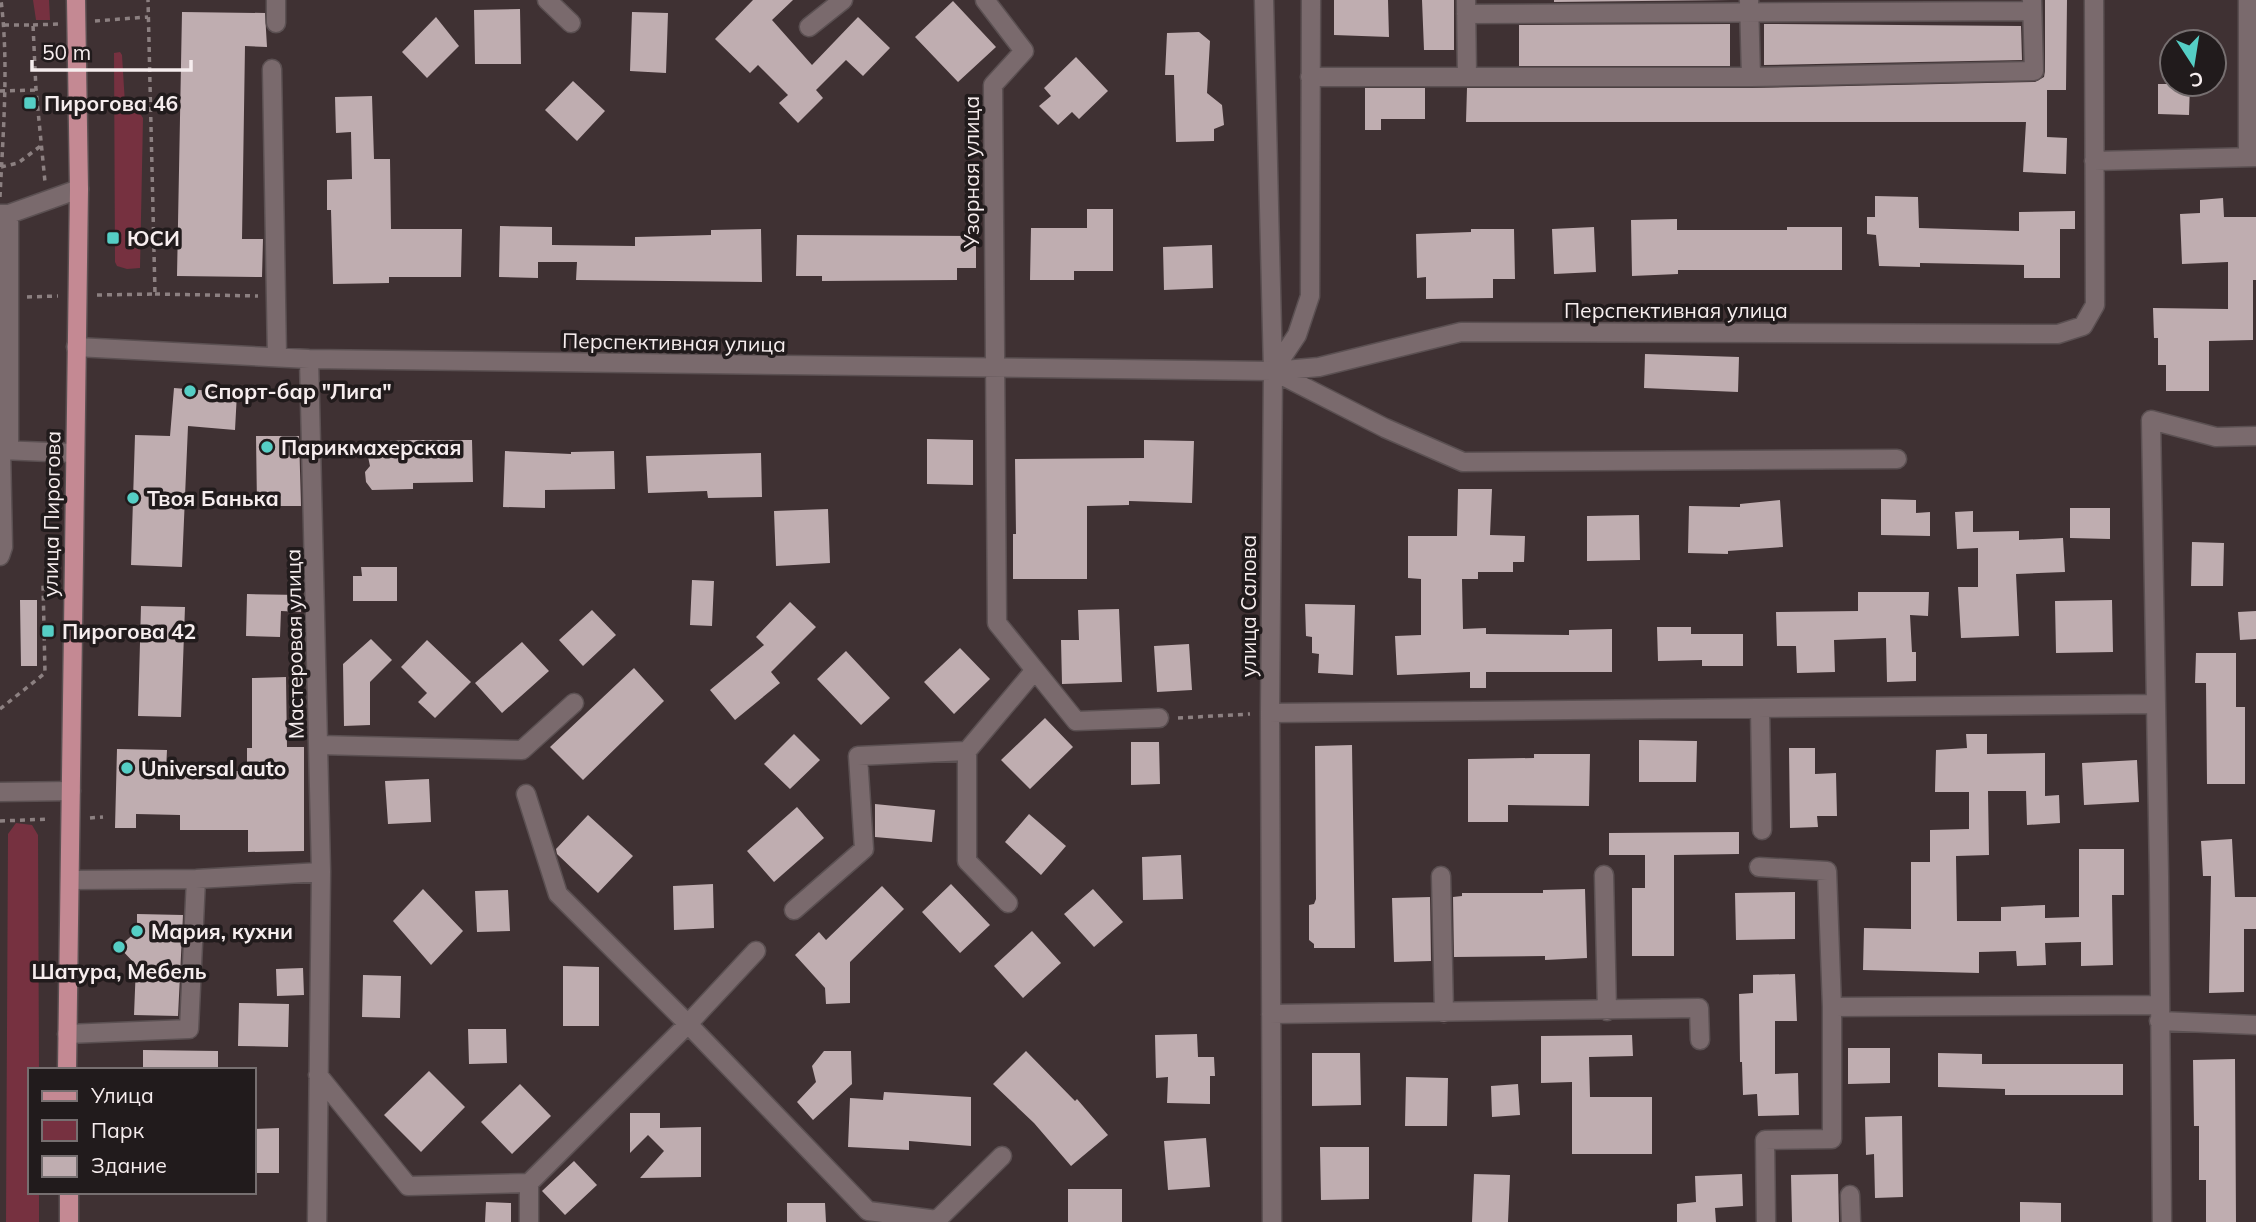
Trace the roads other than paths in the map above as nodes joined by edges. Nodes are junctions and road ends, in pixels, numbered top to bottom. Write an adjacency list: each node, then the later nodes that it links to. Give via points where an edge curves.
1 (76, 0): 22 (main road, улица Пирогова)
2 (276, 0): 13 (street)
3 (547, 0): 14 (street)
4 (843, 0): 15 (street)
5 (985, 0): 27 (street, Узорная улица, via 1024,51 993,85)
6 (1264, 0): 28 (street, улица Салова)
7 (1311, 0): 18 (street)
8 (2094, 0): 21 (street)
9 (2248, 0): 20 (street)
10 (1749, 6): 11 (street); 12 (street); 19 (street)
11 (2032, 6): 19 (street, via 2034,71)
12 (1466, 7): 17 (street)
13 (276, 23)
14 (571, 23)
15 (809, 27)
16 (272, 69): 25 (street)
17 (1467, 76): 18 (street); 19 (street)
18 (1310, 77): 28 (street, via 1310,296 1297,335)
19 (1751, 77)
20 (2252, 157): 21 (street)
21 (2094, 161): 28 (street, Перспективная улица, via 2095,305 2083,326 2058,334 1461,332 1319,367)
22 (79, 189): 23 (street); 24 (main road, улица Пирогова)
23 (3, 210): 30 (street, via 8,297)
24 (76, 347): 25 (street, Перспективная улица); 31 (main road, улица Пирогова)
25 (277, 357): 26 (street, Перспективная улица)
26 (310, 359): 27 (street, Перспективная улица); 40 (street, Мастеровая улица)
27 (994, 369): 28 (street, Перспективная улица); 34 (street, via 997,623)
28 (1273, 371): 32 (street, Перспективная улица, via 1463,462); 38 (street, улица Салова)
29 (2256, 436): 36 (street, via 2216,438 2151,420)
30 (3, 450): 31 (street); 33 (street)
31 (74, 453): 42 (main road, улица Пирогова)
32 (1897, 459)
33 (0, 556)
34 (1035, 670): 39 (street, via 1076,721); 41 (street)
35 (574, 703): 40 (street, via 522,750)
36 (2155, 704): 37 (street); 58 (street)
37 (1759, 708): 38 (street); 45 (street)
38 (1270, 713): 59 (street, улица Салова)
39 (1159, 719)
40 (319, 745): 47 (street, Мастеровая улица)
41 (967, 751): 52 (street, via 967,861); 53 (street, via 858,756 863,849)
42 (71, 791): 43 (street); 51 (main road, улица Пирогова)
43 (0, 792)
44 (526, 794): 60 (street, via 558,894)
45 (1762, 830)
46 (1759, 867): 55 (street, via 1827,871)
47 (321, 872): 50 (street); 65 (street, Мастеровая улица)
48 (1604, 875): 56 (street)
49 (1441, 876): 57 (street)
50 (196, 879): 51 (street); 62 (street, via 189,1030)
51 (70, 880): 62 (main road, улица Пирогова)
52 (1009, 903)
53 (794, 911)
54 (756, 951): 60 (street)
55 (1832, 1007): 58 (street); 76 (street, via 1832,1139 1765,1140)
56 (1606, 1011): 57 (street); 63 (street, via 1699,1008)
57 (1444, 1013): 59 (street)
58 (2159, 1013): 61 (street); 78 (street)
59 (1271, 1014): 75 (street, улица Салова)
60 (688, 1024): 67 (street); 70 (street)
61 (2256, 1025)
62 (67, 1034): 64 (main road, улица Пирогова)
63 (1700, 1040)
64 (68, 1068)
65 (318, 1075): 67 (street, via 408,1186); 73 (street, Мастеровая улица)
66 (1002, 1156): 71 (street)
67 (529, 1183): 74 (street)
68 (69, 1194): 72 (main road)
69 (1850, 1195): 77 (street)
70 (868, 1217): 71 (street)
71 (937, 1221)
72 (69, 1222)
73 (317, 1222)
74 (529, 1222)
75 (1272, 1222)
76 (1766, 1222)
77 (1851, 1222)
78 (2162, 1222)

